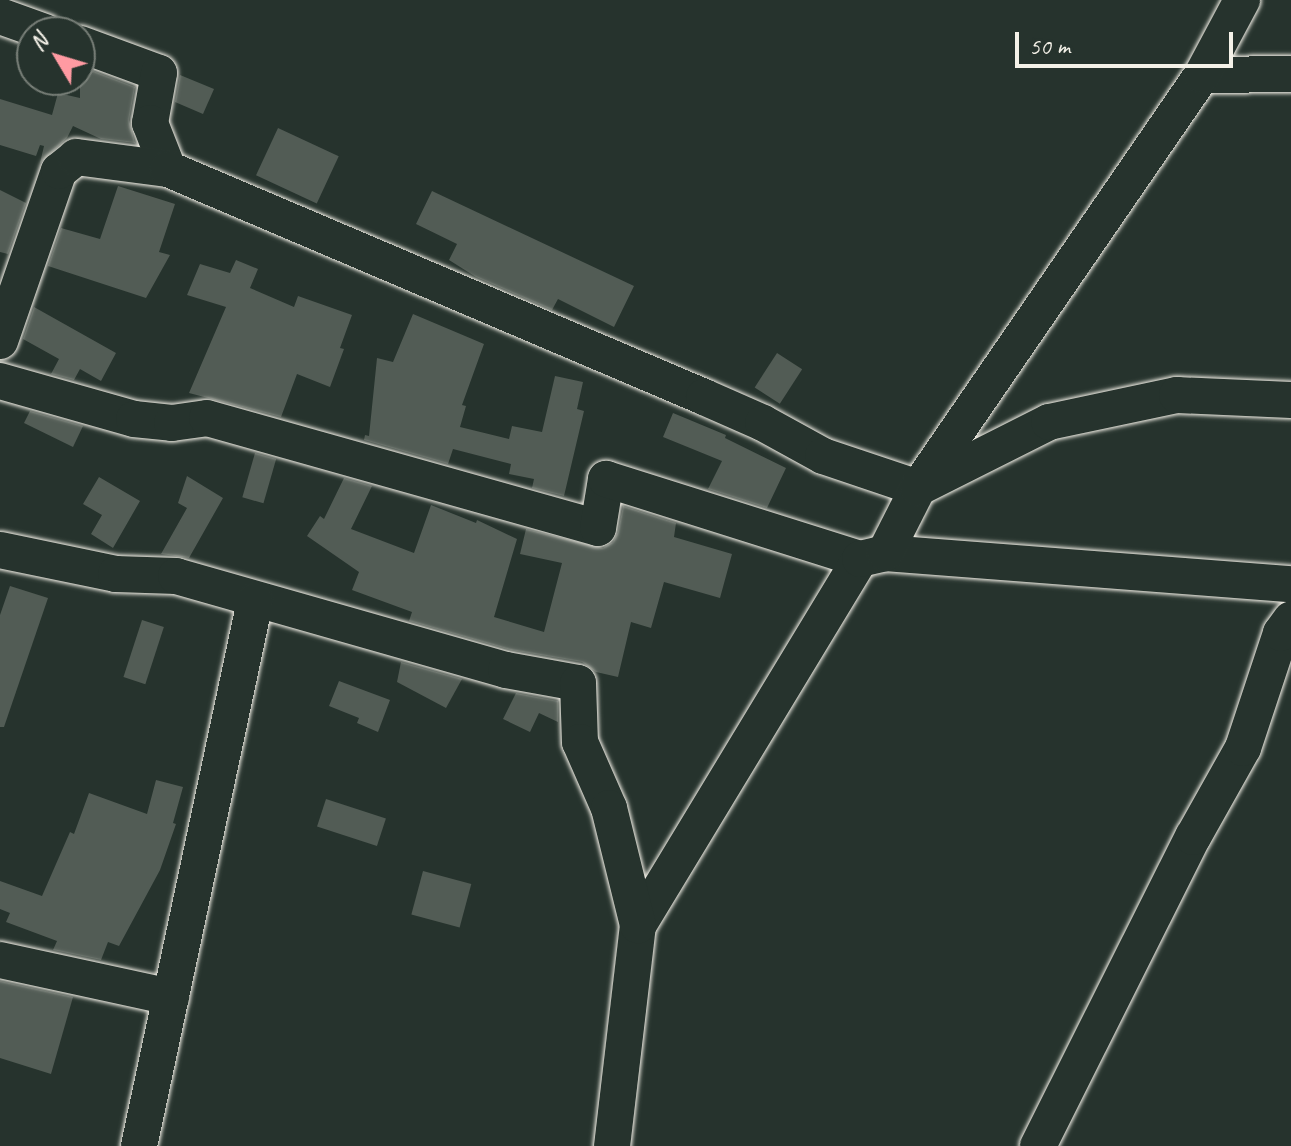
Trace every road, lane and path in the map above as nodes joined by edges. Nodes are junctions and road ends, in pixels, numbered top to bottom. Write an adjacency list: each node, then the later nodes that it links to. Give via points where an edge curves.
1 (1242, 0): 4 (street)
2 (96, 50): 5 (street, via 159,73 150,123)
3 (1291, 74): 4 (street)
4 (1202, 75): 9 (street)
5 (168, 169): 6 (street, via 76,157 59,171); 9 (street, via 704,397 823,456)
6 (0, 341)
7 (0, 381): 11 (street, via 134,419 172,423 207,418 598,528 606,479)
8 (1291, 400): 9 (street, via 1177,395 1049,422)
9 (918, 488): 11 (street)
10 (0, 550): 13 (street, via 116,574 176,576)
11 (873, 556): 12 (street); 15 (street)
12 (1291, 584)
13 (255, 601): 15 (street, via 506,670 578,683 580,742 609,808); 17 (street)
14 (1291, 619): 20 (street, via 1281,633 1243,748)
15 (638, 925): 19 (street)
16 (0, 960): 17 (street)
17 (171, 997): 18 (street)
18 (139, 1146)
19 (612, 1146)
20 (1038, 1146)

